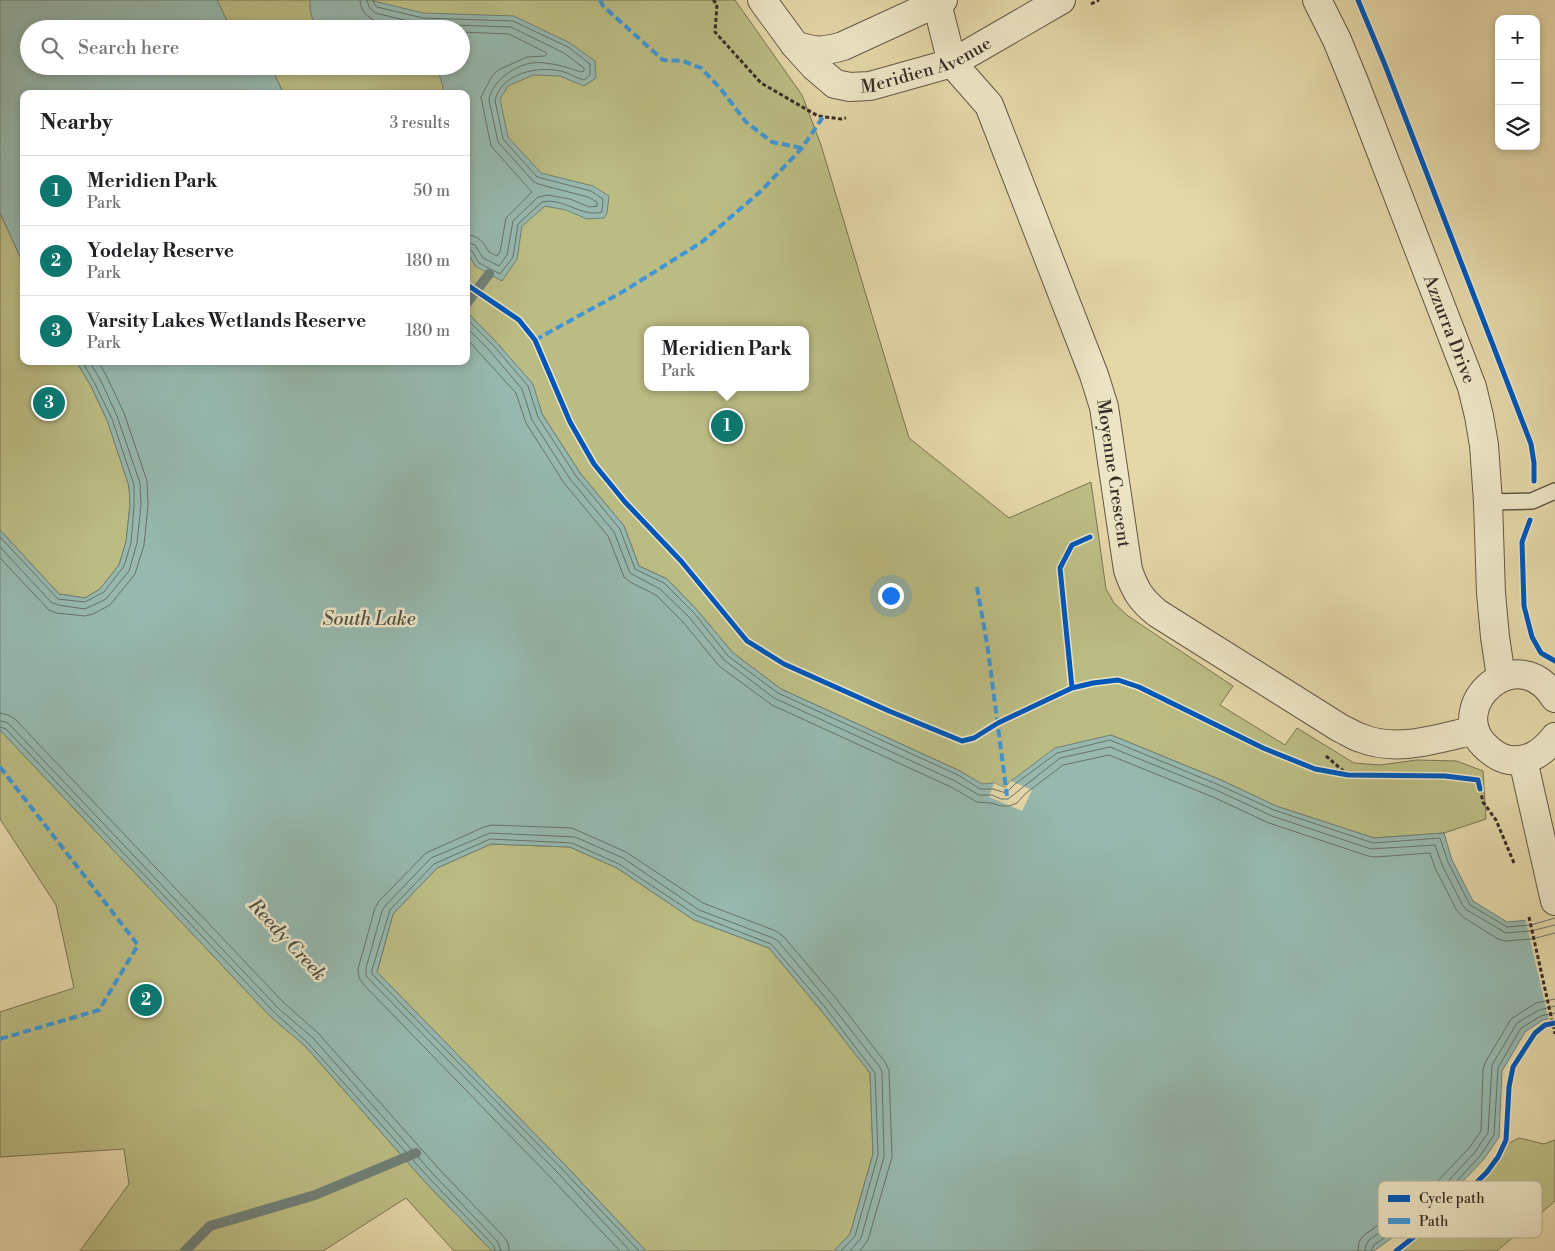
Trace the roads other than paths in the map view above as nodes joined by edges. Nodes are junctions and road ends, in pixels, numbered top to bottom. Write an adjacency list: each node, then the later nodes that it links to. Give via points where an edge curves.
1 (762, 0): 5 (street, Meridien Avenue)
2 (1061, 0): 6 (street, Meridien Avenue)
3 (1317, 0): 8 (street, Azzurra Drive, via 1355,84 1472,387 1484,445)
4 (940, 2): 5 (street, via 843,46 811,51); 6 (street, Moyenne Crescent)
5 (795, 45): 6 (street, Meridien Avenue, via 835,84 850,87 870,86)
6 (952, 63): 11 (street, Moyenne Crescent, via 989,105 1094,375 1104,407 1128,570 1143,601 1157,613 1362,739 1386,744 1406,743)
7 (1555, 491): 8 (lane, via 1532,501)
8 (1488, 502): 9 (street, Azzurra Drive, via 1491,593)
9 (1501, 677): 10 (street, via 1516,674 1535,678 1548,687); 11 (street, via 1486,687 1478,700)
10 (1555, 698)
11 (1475, 730): 13 (street, via 1492,753 1508,760)
12 (1555, 737): 13 (street, via 1546,749)
13 (1523, 760): 14 (street)
14 (1555, 901)

